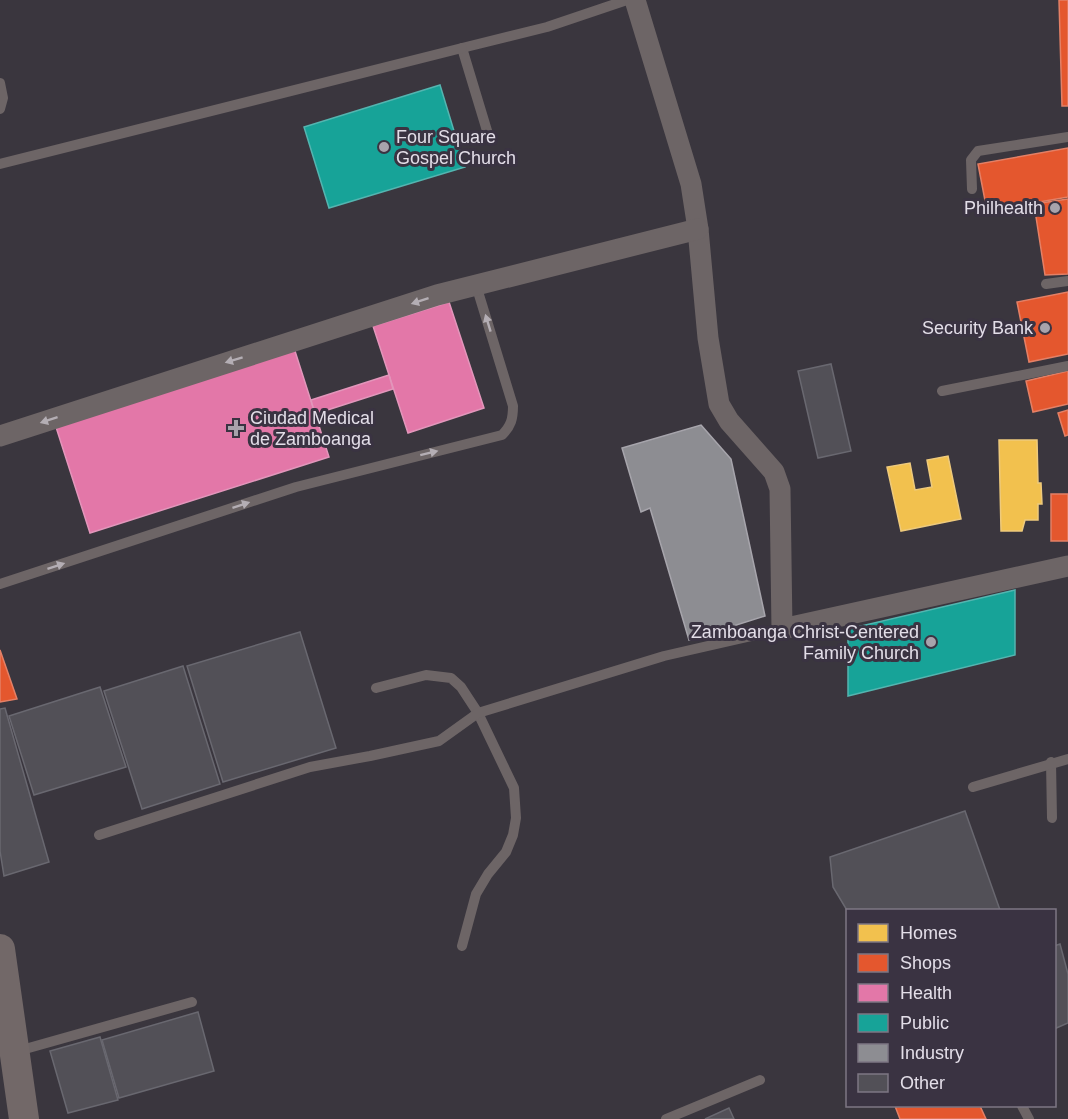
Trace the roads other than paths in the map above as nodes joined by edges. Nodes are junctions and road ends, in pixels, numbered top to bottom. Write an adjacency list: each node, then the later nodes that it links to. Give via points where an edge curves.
1 (627, 0): 3 (lane, via 547,27)
2 (635, 0): 10 (street, via 691,184)
3 (462, 48): 6 (lane); 8 (lane)
4 (0, 83): 5 (lane)
5 (0, 109)
6 (488, 134)
7 (1068, 137): 9 (lane, via 978,151 971,160)
8 (0, 164)
9 (972, 189)
10 (698, 230): 13 (street); 19 (street, via 708,338 719,404 774,472 780,489)
11 (1068, 281): 12 (lane)
12 (1046, 284)
13 (476, 285): 16 (street, one-way to 16); 18 (lane, one-way to 13, via 296,487 502,435 510,427 513,406)
14 (1068, 366): 15 (lane)
15 (942, 391)
16 (0, 436)
17 (1068, 566): 19 (street)
18 (0, 584)
19 (782, 629): 21 (lane, via 664,656)
20 (376, 688): 21 (lane, via 426,675 451,678)
21 (478, 713): 26 (lane, via 438,741 310,767); 27 (lane, via 514,788 516,818 506,852 476,894)
22 (1068, 759): 23 (lane)
23 (1051, 762): 24 (lane); 25 (lane)
24 (973, 787)
25 (1052, 818)
26 (99, 835)
27 (462, 946)
28 (0, 950): 30 (main road)
29 (192, 1002): 30 (lane)
30 (9, 1045): 32 (main road)
31 (760, 1080): 33 (lane)
32 (24, 1119)
33 (666, 1119)

